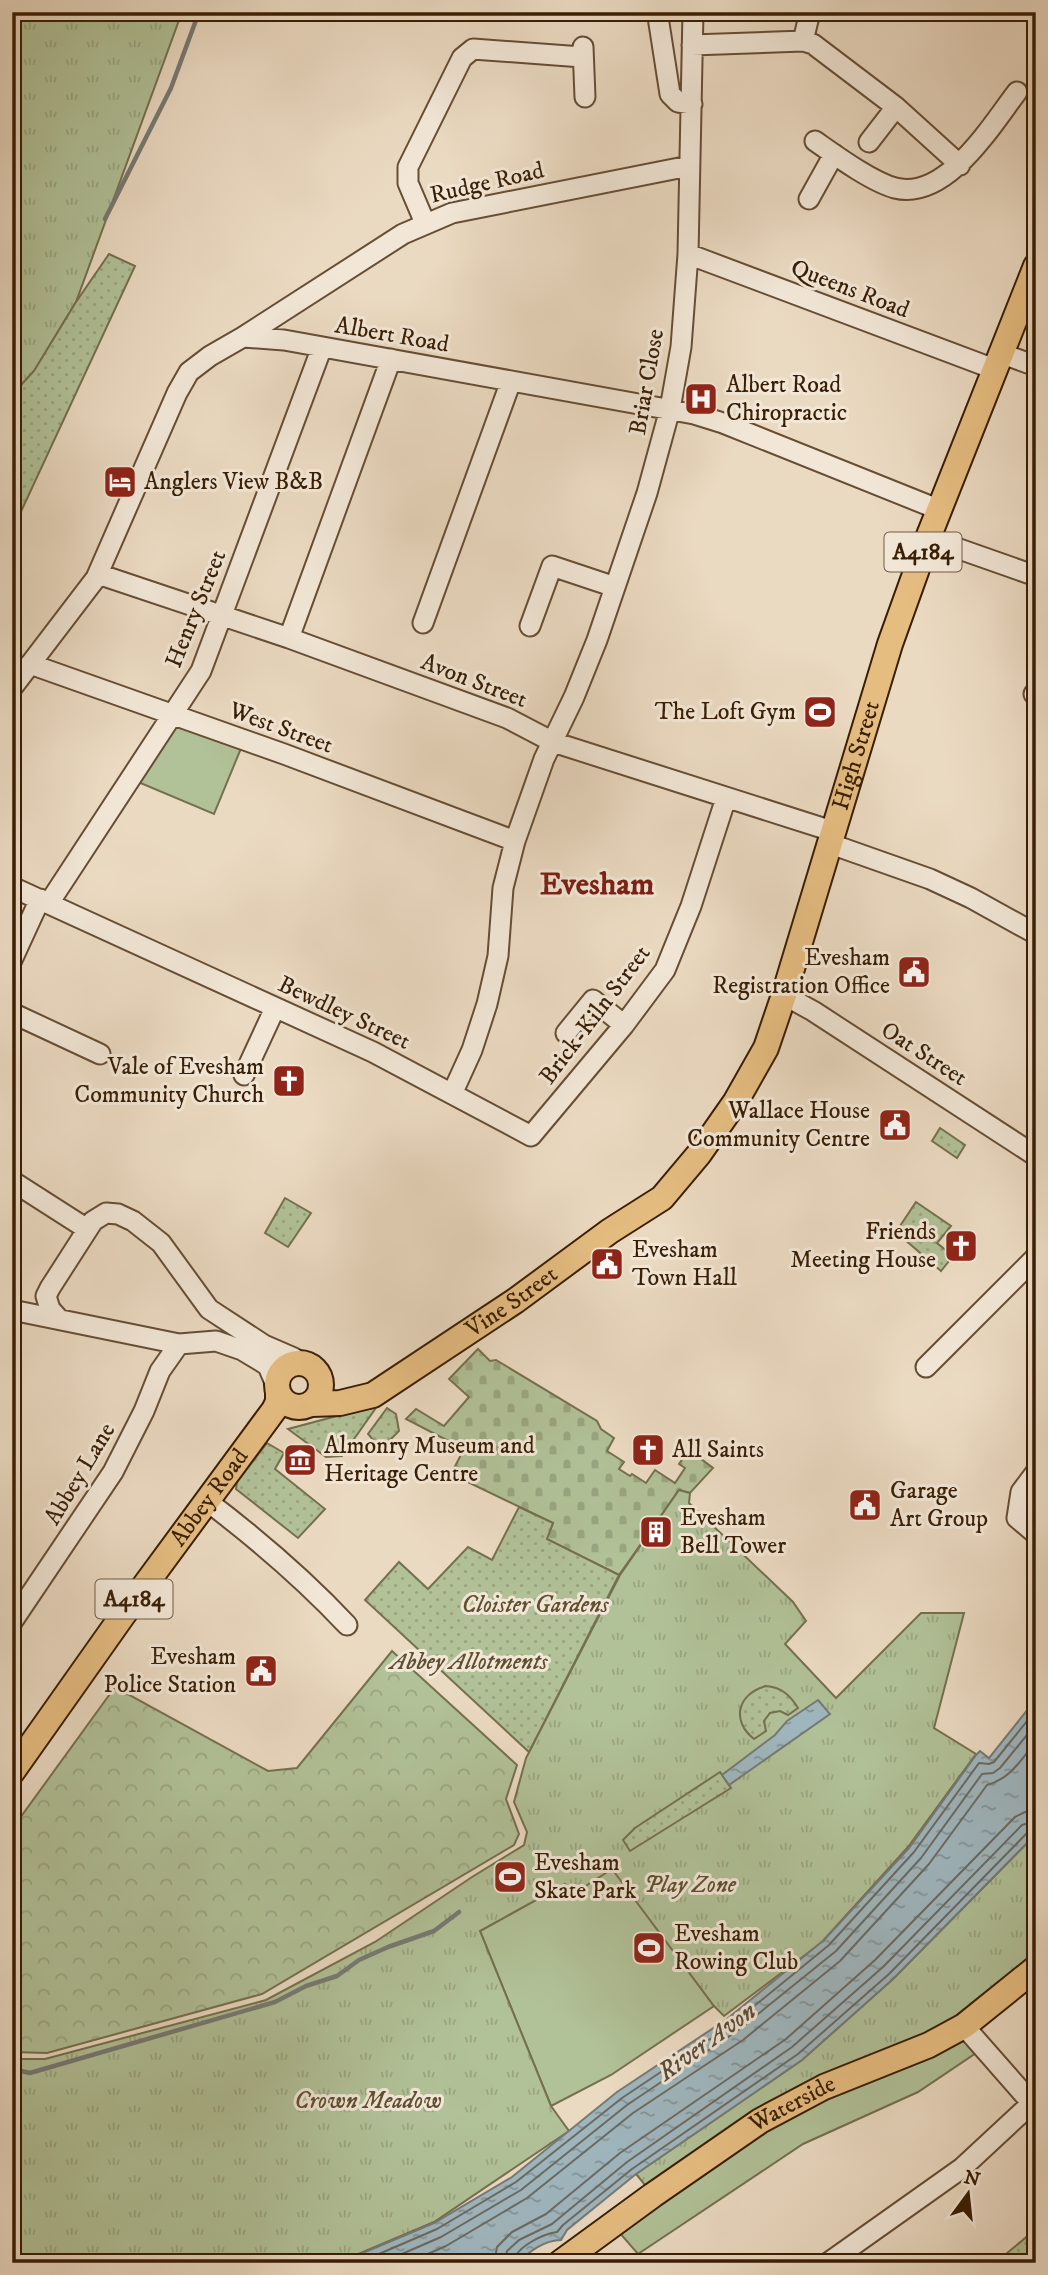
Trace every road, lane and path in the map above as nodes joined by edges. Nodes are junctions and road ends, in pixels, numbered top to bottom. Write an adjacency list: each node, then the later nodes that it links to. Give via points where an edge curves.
1 (654, 12): 8 (street, via 670,94 678,102)
2 (693, 12): 5 (street, Briar Close)
3 (810, 12): 4 (street)
4 (803, 41): 5 (street); 9 (street)
5 (692, 45): 8 (street, Briar Close)
6 (1017, 92): 13 (street)
7 (585, 96): 16 (street, via 583,51 473,49 462,58 408,167 408,183)
8 (692, 104): 14 (street, Briar Close)
9 (895, 107): 11 (street); 13 (street)
10 (815, 141): 12 (street)
11 (869, 142)
12 (834, 154): 13 (street, via 884,184 906,189 931,183); 15 (street)
13 (960, 165)
14 (689, 166): 16 (street, Rudge Road, via 452,213); 17 (street, Briar Close)
15 (810, 199)
16 (425, 223): 19 (street, Rudge Road)
17 (688, 254): 22 (street, Queens Road); 25 (street, Briar Close, via 681,347)
18 (1036, 266): 22 (main road, High Street / A4184)
19 (243, 337): 20 (street, Albert Road); 28 (street, via 190,372 177,393)
20 (322, 346): 21 (street, Albert Road); 31 (street, Henry Street)
21 (391, 359): 24 (street, Albert Road); 34 (street)
22 (997, 361): 23 (street, Queens Road); 26 (main road, High Street / A4184)
23 (1036, 366)
24 (511, 381): 25 (street, Albert Road); 32 (street)
25 (670, 409): 26 (street, Albert Road, via 723,423); 30 (street, Briar Close)
26 (940, 510): 27 (main road, High Street / A4184)
27 (928, 538): 29 (street); 40 (main road, High Street / A4184)
28 (98, 574): 31 (street, Avon Street); 35 (street)
29 (1036, 576)
30 (615, 587): 33 (street, via 552,566); 38 (street, Briar Close)
31 (222, 615): 34 (street, Avon Street); 37 (street, Henry Street, via 201,671)
32 (423, 623)
33 (530, 626)
34 (289, 638): 38 (street, Avon Street, via 507,718)
35 (30, 664): 36 (street); 37 (street, West Street)
36 (12, 688)
37 (173, 715): 41 (street, West Street); 43 (street, Henry Street)
38 (553, 742): 39 (street, Avon Street); 41 (street, Briar Close)
39 (726, 798): 40 (street, Avon Street); 49 (street, Brick-Kiln Street, via 665,970)
40 (830, 837): 44 (street, Avon Street, via 971,898); 46 (main road, High Street / A4184)
41 (515, 841): 53 (street, Briar Close, via 503,888 498,956 487,1004)
42 (12, 887): 43 (street, Bewdley Street)
43 (45, 901): 45 (street, Henry Street); 47 (street, Bewdley Street)
44 (1036, 934)
45 (12, 960)
46 (784, 995): 55 (street, Oat Street); 57 (main road, High Street / A4184, via 765,1048 736,1101 662,1198)
47 (275, 1008): 52 (street); 53 (street, Bewdley Street)
48 (12, 1013): 51 (street)
49 (624, 1025): 50 (street, via 593,1000); 54 (street, Brick-Kiln Street)
50 (566, 1033)
51 (97, 1045)
52 (244, 1075)
53 (452, 1094): 54 (street, Bewdley Street)
54 (531, 1136)
55 (1036, 1156)
56 (12, 1181): 58 (street)
57 (635, 1216): 67 (main road, Vine Street / A4184)
58 (87, 1229): 60 (street); 64 (street, via 106,1213 124,1215 162,1243 209,1309 264,1345 294,1358)
59 (1036, 1257): 65 (street)
60 (46, 1296): 61 (street); 62 (street)
61 (20, 1311): 62 (street)
62 (59, 1319): 63 (street)
63 (178, 1344): 68 (street, via 216,1341 242,1350 268,1366); 74 (street, Abbey Lane, via 160,1371 113,1472)
64 (295, 1363): 66 (main road, A4184); 68 (main road, A4184, via 284,1368)
65 (926, 1367)
66 (318, 1373): 67 (main road, Vine Street / A4184, via 351,1387); 69 (main road, via 320,1391)
67 (388, 1384): 69 (main road, Vine Street / A4184, via 357,1401)
68 (277, 1389): 69 (main road, via 285,1403); 70 (main road, Abbey Road / A4184, via 278,1402)
69 (307, 1406): 70 (main road, Abbey Road / A4184)
70 (259, 1429): 72 (main road, Abbey Road / A4184)
71 (1036, 1472): 73 (street, via 1021,1492 1017,1518)
72 (207, 1501): 75 (street, via 265,1545); 76 (main road, Abbey Road / A4184)
73 (1035, 1533)
74 (12, 1622)
75 (347, 1625)
76 (12, 1772)
77 (1036, 1968): 78 (main road, Waterside)
78 (964, 2026): 79 (street); 80 (main road, Waterside, via 824,2087 760,2121)
79 (1033, 2106): 81 (street, via 962,2168)
80 (560, 2263)
81 (828, 2263)

